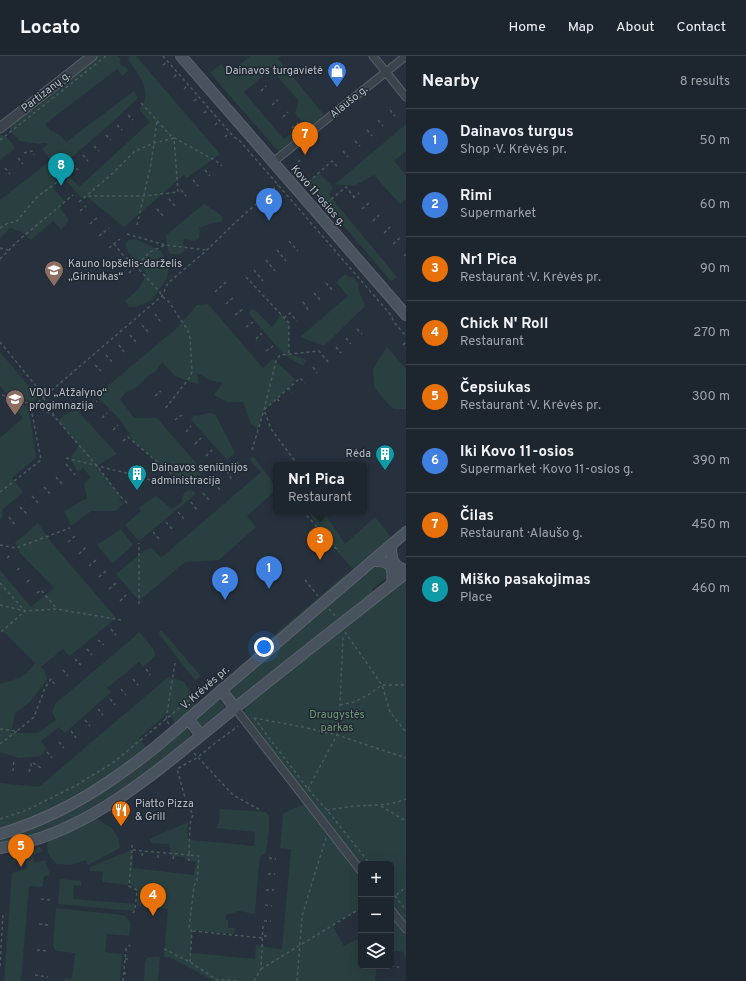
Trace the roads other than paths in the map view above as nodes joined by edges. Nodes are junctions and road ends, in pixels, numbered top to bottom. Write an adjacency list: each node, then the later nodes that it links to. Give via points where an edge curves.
1 (92, 56): 7 (street, Partizanų g.)
2 (181, 56): 8 (main road, Kovo 11-osios g.)
3 (373, 56): 5 (street)
4 (406, 56): 5 (street, Alaušo g.)
5 (386, 72): 6 (street); 8 (street, Alaušo g.)
6 (406, 97)
7 (0, 128)
8 (273, 162): 9 (main road, Kovo 11-osios g.)
9 (406, 315)
10 (406, 532): 11 (main road, V. Krėvės pr.)
11 (391, 545): 12 (main road, V. Krėvės pr.); 13 (main road, via 393,562)
12 (372, 561): 14 (main road, via 380,560 389,564 393,569); 15 (main road, V. Krėvės pr.)
13 (406, 571): 14 (main road)
14 (392, 584): 16 (main road)
15 (221, 690): 16 (main road); 17 (main road, V. Krėvės pr.)
16 (235, 708): 18 (main road); 21 (street)
17 (188, 719): 18 (main road); 19 (main road, V. Krėvės pr., via 130,766 87,795 54,813)
18 (201, 735): 20 (main road, via 154,773 96,813 42,838)
19 (0, 834)
20 (0, 848)
21 (358, 868)
22 (394, 914): 23 (street)
23 (406, 929)

